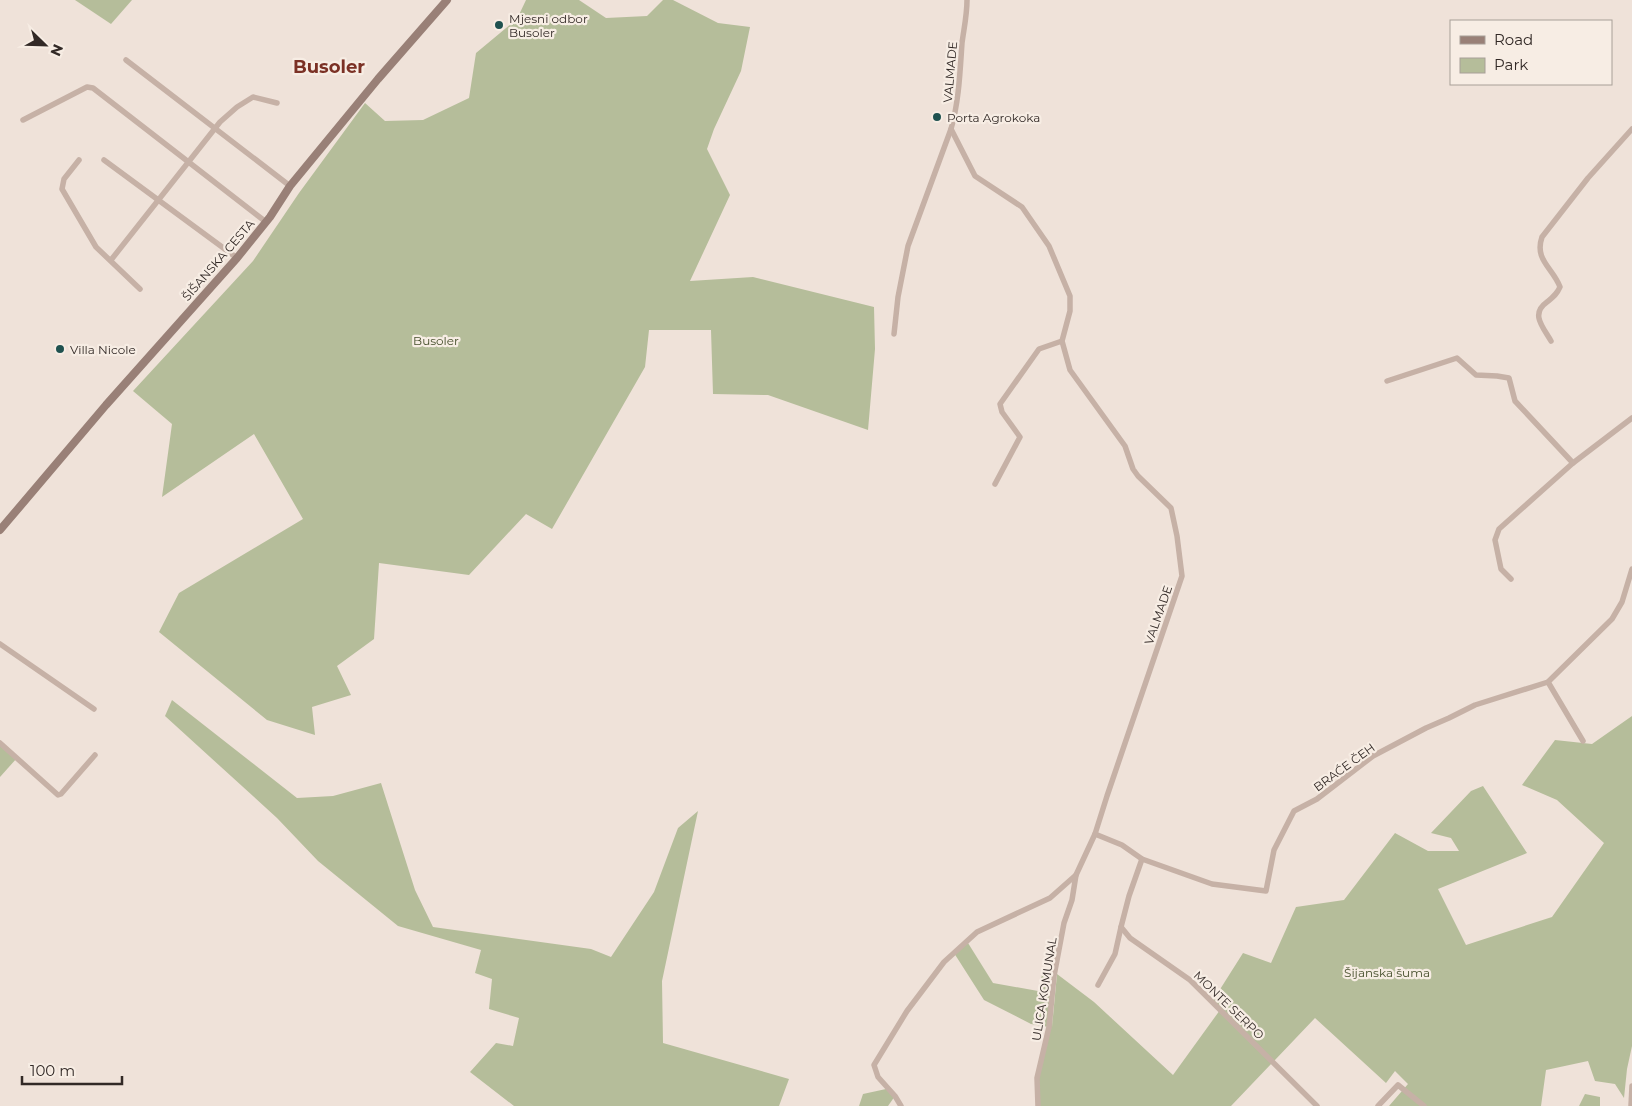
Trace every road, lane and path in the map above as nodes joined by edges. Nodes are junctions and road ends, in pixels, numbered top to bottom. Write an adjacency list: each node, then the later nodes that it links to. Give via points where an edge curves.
1 (447, 0): 12 (main road, ŠIŠANSKA CESTA)
2 (967, 0): 7 (street, VALMADE, via 956,111)
3 (126, 60): 6 (street)
4 (277, 103): 6 (street, via 253,97)
5 (23, 120): 11 (street, via 87,87 93,88)
6 (215, 128): 11 (street); 12 (street)
7 (951, 129): 18 (street, VALMADE, via 908,246); 19 (street, via 976,176 1022,207 1049,246 1070,296 1070,311)
8 (1632, 129): 20 (street, via 1588,178 1542,238 1539,246 1541,257 1560,287 1538,312)
9 (79, 160): 16 (street, via 64,179 62,189 96,246)
10 (104, 160): 13 (street)
11 (188, 163): 13 (street); 14 (street)
12 (290, 186): 14 (main road, ŠIŠANSKA CESTA)
13 (158, 200): 15 (street); 16 (street)
14 (266, 222): 15 (main road, ŠIŠANSKA CESTA)
15 (237, 258): 25 (main road, ŠIŠANSKA CESTA)
16 (111, 260): 17 (street)
17 (140, 289)
18 (894, 334)
19 (1062, 341): 24 (street, via 1039,349 1000,404 1020,437); 34 (street, VALMADE, via 1070,370 1125,446 1133,469 1171,508 1182,576)
20 (1550, 341)
21 (1387, 381): 23 (street, via 1456,358 1476,375 1509,378 1515,401)
22 (1632, 418): 23 (street)
23 (1573, 463): 27 (street, via 1499,529 1495,540 1501,569)
24 (995, 484)
25 (0, 530)
26 (1632, 569): 29 (street, BRAĆE ČEH, via 1622,602 1612,619)
27 (1511, 579)
28 (0, 644): 30 (street)
29 (1548, 682): 31 (street); 35 (street, BRAĆE ČEH, via 1475,705 1426,728 1374,756 1317,800 1294,811 1274,850 1266,891 1212,884)
30 (94, 709)
31 (1583, 741)
32 (0, 743): 33 (street, via 58,795)
33 (95, 756)
34 (1095, 834): 35 (street, BRAĆE ČEH, via 1122,845); 36 (street, ULICA KOMUNAL)
35 (1142, 859): 37 (street)
36 (1076, 875): 40 (street, ULICA KOMUNAL, via 1050,898 977,932 944,962 907,1011 874,1065 878,1077); 41 (street, ULICA KOMUNAL, via 1064,923 1049,1027 1037,1078)
37 (1121, 927): 38 (street, via 1115,954); 42 (street, MONTE SERPO, via 1130,938 1190,980)
38 (1098, 985)
39 (1632, 1086): 45 (street)
40 (901, 1106)
41 (1038, 1106)
42 (1316, 1106)
43 (1378, 1106): 44 (street, via 1398,1085)
44 (1424, 1106)
45 (1631, 1106)

